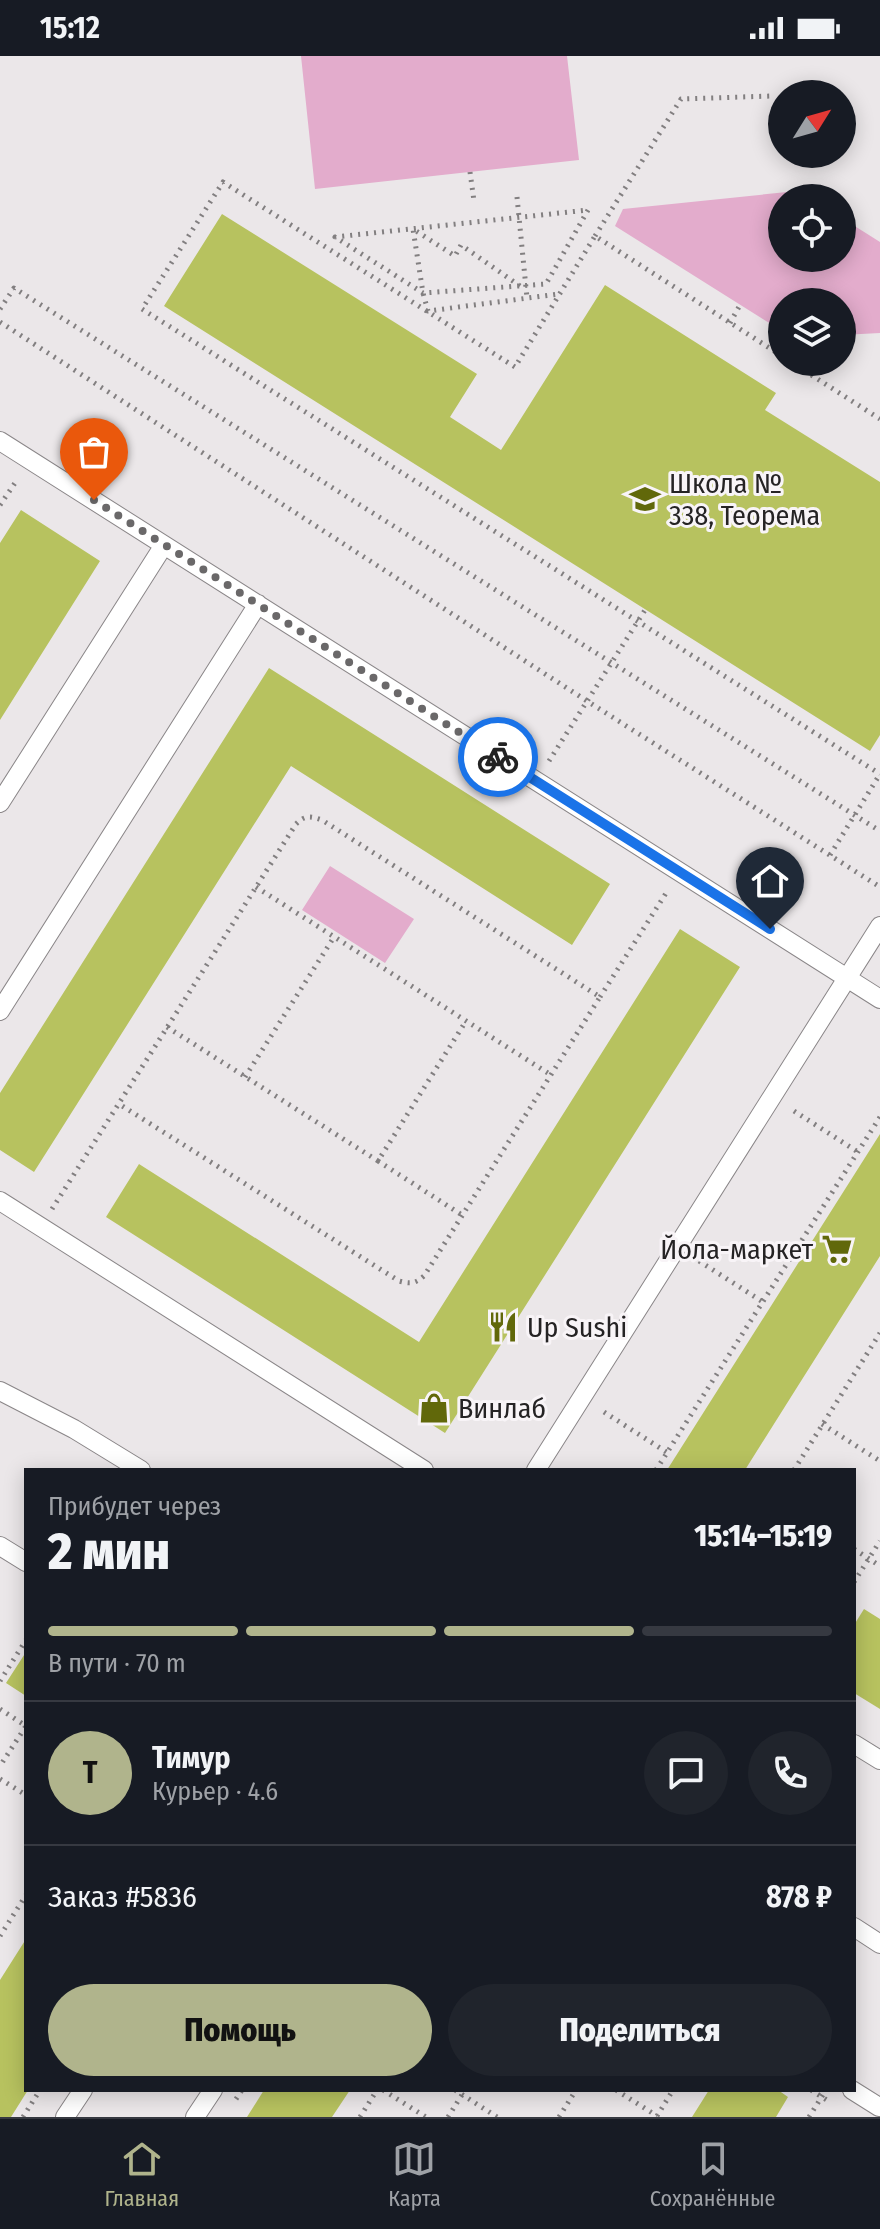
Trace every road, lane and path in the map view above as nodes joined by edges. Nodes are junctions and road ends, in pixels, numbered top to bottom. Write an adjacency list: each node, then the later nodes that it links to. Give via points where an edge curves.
1 (768, 96): 7 (path, via 681,99)
2 (470, 172): 4 (path)
3 (517, 197): 5 (path)
4 (474, 201)
5 (520, 217): 6 (path); 8 (path); 8 (path, via 588,210 546,284)
6 (413, 229): 8 (path, via 455,256 461,245); 9 (path); 9 (path, via 335,237)
7 (595, 236): 10 (path); 16 (path)
8 (523, 286): 9 (path); 11 (path)
9 (423, 293): 14 (path)
10 (560, 294): 11 (path); 14 (path, via 515,367)
11 (527, 298): 14 (path)
12 (740, 305): 16 (path)
13 (0, 309): 27 (path, via 14,288)
14 (428, 311): 26 (path, via 223,182 142,309)
15 (0, 322): 28 (path)
16 (730, 323): 17 (path)
17 (768, 347)
18 (813, 376): 19 (path)
19 (880, 419)
20 (0, 441): 23 (lane)
21 (15, 483): 22 (path)
22 (0, 505)
23 (164, 545): 24 (lane); 31 (lane)
24 (258, 604): 30 (lane); 43 (lane)
25 (645, 610): 26 (path)
26 (638, 621): 27 (path); 29 (path)
27 (612, 662): 28 (path); 32 (path)
28 (587, 701): 30 (path); 34 (path)
29 (880, 774): 32 (path)
30 (536, 781): 40 (lane)
31 (0, 803)
32 (854, 815): 33 (path); 34 (path)
33 (880, 831)
34 (830, 855): 36 (path)
35 (256, 887): 39 (path); 41 (path, via 296,824 310,816); 45 (path)
36 (880, 887)
37 (654, 912): 41 (path)
38 (880, 926): 40 (lane)
39 (334, 937): 44 (path); 47 (path)
40 (847, 978): 42 (lane); 66 (lane)
41 (600, 997): 46 (path)
42 (880, 999)
43 (0, 1011)
44 (466, 1021): 46 (path); 52 (path)
45 (167, 1027): 47 (path); 48 (path)
46 (551, 1075): 55 (path)
47 (245, 1077): 52 (path)
48 (119, 1104): 53 (path); 55 (path, via 399,1281 410,1284 424,1276)
49 (794, 1111): 51 (path)
50 (880, 1117): 51 (path)
51 (858, 1152): 57 (path)
52 (378, 1161): 55 (path)
53 (64, 1191)
54 (0, 1201): 65 (lane)
55 (462, 1215)
56 (699, 1261): 57 (path)
57 (763, 1302): 62 (path)
58 (880, 1333): 61 (path)
59 (0, 1391): 64 (lane)
60 (604, 1412): 62 (path)
61 (822, 1424): 63 (path); 68 (path)
62 (668, 1453): 67 (path)
63 (880, 1461)
64 (138, 1468)
65 (421, 1468)
66 (537, 1468)
67 (657, 1468)
68 (795, 1468)
69 (880, 1541): 72 (path)
70 (0, 1546): 73 (lane)
71 (856, 1550): 72 (path)
72 (869, 1559): 74 (path); 75 (path)
73 (24, 1561)
74 (880, 1566)
75 (856, 1579)
76 (24, 1643): 77 (path)
77 (0, 1681)
78 (0, 1709): 79 (path)
79 (24, 1725)
80 (24, 1729): 83 (path)
81 (856, 1745): 82 (lane)
82 (880, 1760)
83 (0, 1766)
84 (0, 1779): 85 (path)
85 (24, 1794)
86 (24, 1898): 88 (path)
87 (856, 1928): 89 (lane)
88 (0, 1936)
89 (880, 1944)
90 (39, 2092): 103 (path)
91 (82, 2092): 104 (lane)
92 (212, 2092): 105 (lane)
93 (376, 2092): 106 (path)
94 (386, 2092): 107 (path)
95 (464, 2092): 108 (path); 109 (path)
96 (575, 2092): 110 (path)
97 (619, 2092): 102 (path)
98 (672, 2092): 102 (path)
99 (825, 2092): 111 (path)
100 (854, 2092): 101 (lane)
101 (877, 2111)
102 (656, 2116)
103 (23, 2117)
104 (65, 2117)
105 (195, 2117)
106 (360, 2117)
107 (426, 2117)
108 (448, 2117)
109 (497, 2117)
110 (559, 2117)
111 (809, 2117)

